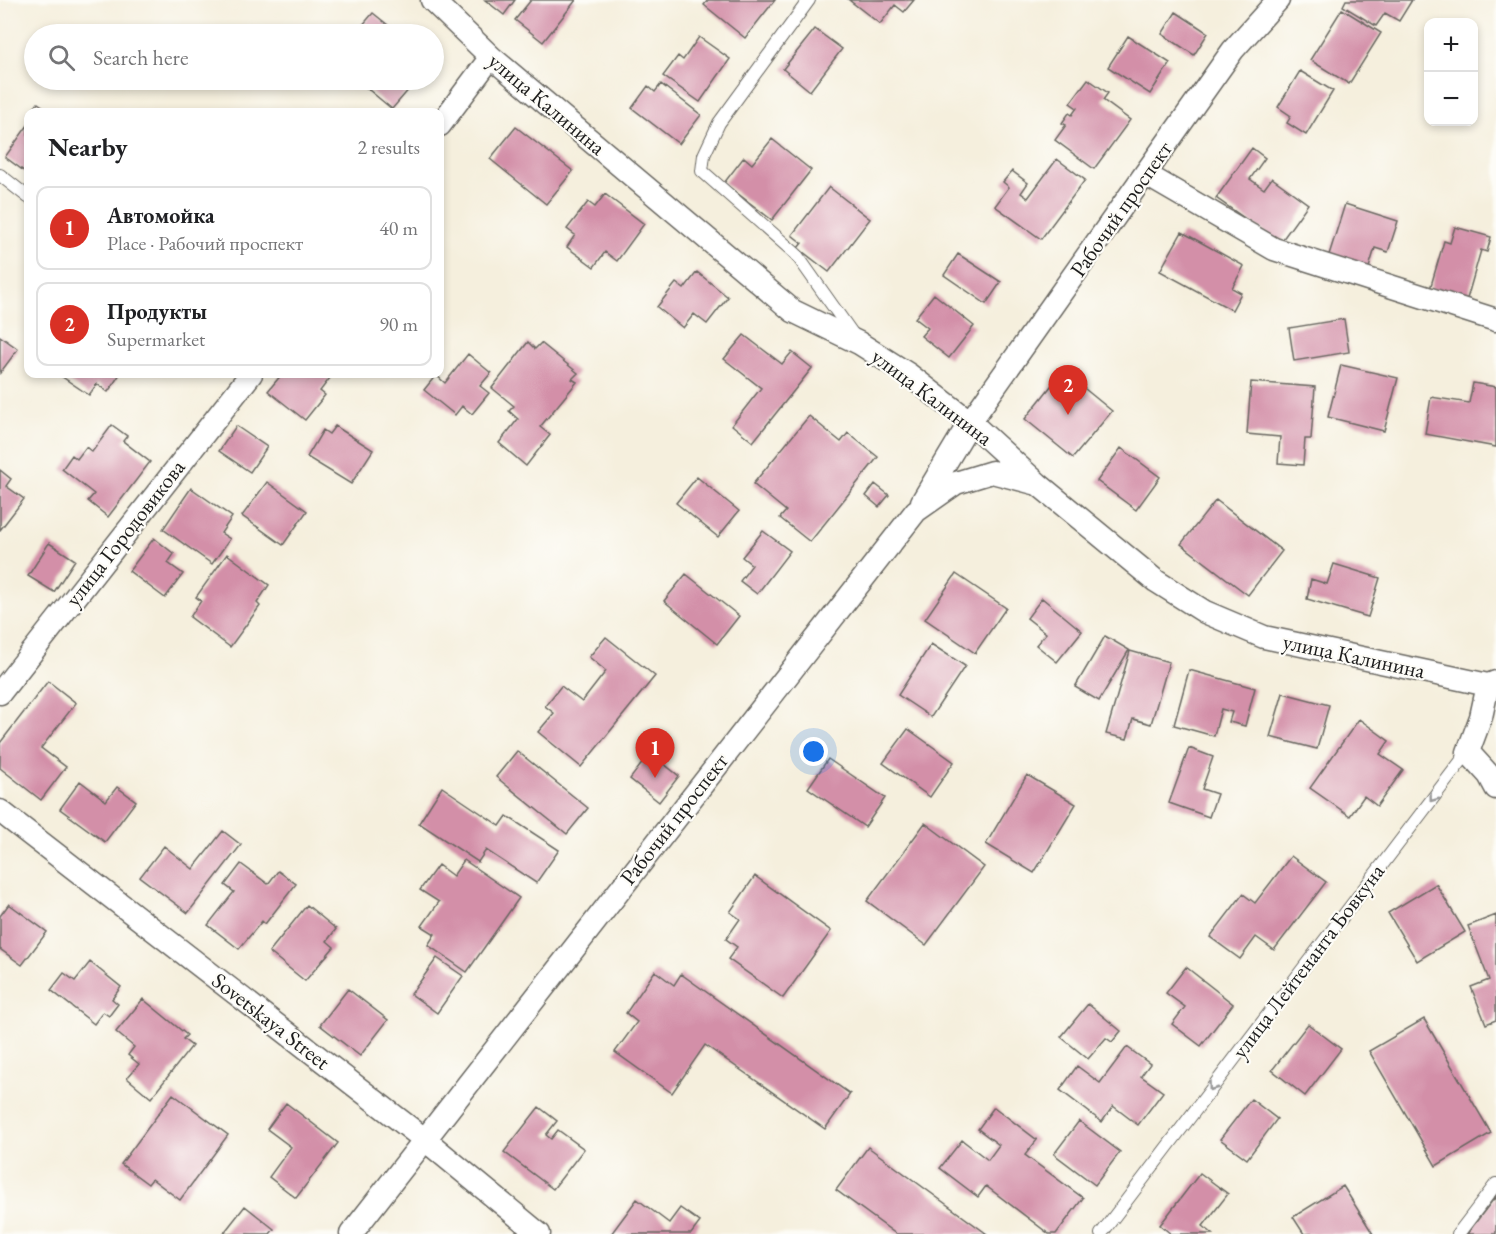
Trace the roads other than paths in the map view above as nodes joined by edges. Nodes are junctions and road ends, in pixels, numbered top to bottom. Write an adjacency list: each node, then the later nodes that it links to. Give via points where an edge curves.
1 (432, 0): 4 (street, улица Калинина)
2 (809, 0): 10 (lane, via 719,123 704,155 702,171 796,254)
3 (1278, 0): 6 (street, Рабочий проспект, via 1233,50)
4 (491, 57): 5 (street); 10 (street, улица Калинина, via 793,311)
5 (444, 120)
6 (1145, 174): 9 (street, via 1274,249); 12 (street, Рабочий проспект)
7 (0, 175): 8 (lane)
8 (24, 193)
9 (1496, 320)
10 (859, 343): 12 (street, улица Калинина, via 908,374)
11 (248, 378): 16 (street, улица Городовикова)
12 (970, 422): 13 (street, улица Калинина); 14 (street, Рабочий проспект)
13 (1038, 484): 14 (street, Рабочий проспект, via 992,472 956,483); 15 (street, улица Калинина, via 1156,581 1205,612 1264,637)
14 (916, 511): 20 (street, Рабочий проспект)
15 (1492, 684): 17 (street, улица Лейтенанта Бовкуна)
16 (0, 693)
17 (1468, 752): 18 (street, via 1489,774); 24 (lane, улица Лейтенанта Бовкуна, one-way to 24)
18 (1496, 788)
19 (0, 811): 20 (street, Sovetskaya Street)
20 (424, 1139): 22 (street, Рабочий проспект); 23 (street, Sovetskaya Street)
21 (1496, 1184): 25 (lane)
22 (351, 1234)
23 (539, 1234)
24 (1101, 1234)
25 (1458, 1234)

